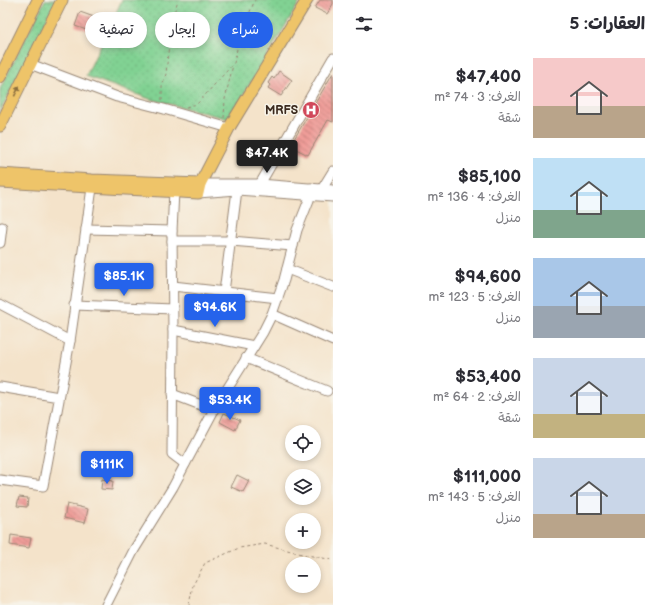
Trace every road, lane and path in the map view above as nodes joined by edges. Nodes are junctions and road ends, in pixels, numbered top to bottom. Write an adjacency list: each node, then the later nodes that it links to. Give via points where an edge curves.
1 (38, 0): 9 (main road)
2 (62, 0): 8 (main road)
3 (178, 0): 11 (path, via 171,23 167,68 162,86)
4 (255, 0): 7 (path, via 240,35)
5 (307, 0): 13 (main road)
6 (333, 58): 17 (street)
7 (234, 63): 10 (path, via 197,104); 13 (path, via 224,117)
8 (30, 64): 11 (street, via 116,97); 12 (main road, one-way to 8)
9 (0, 77)
10 (183, 107)
11 (164, 109): 13 (street)
12 (0, 126)
13 (229, 128): 19 (main road)
14 (333, 171): 20 (street)
15 (0, 174): 19 (main road)
16 (0, 182): 18 (main road)
17 (260, 184): 19 (street); 24 (street)
18 (92, 188): 23 (main road); 27 (street)
19 (199, 189): 21 (street); 23 (main road)
20 (322, 189): 22 (street); 24 (street)
21 (237, 190): 24 (street); 30 (street)
22 (333, 190)
23 (174, 192): 28 (street)
24 (310, 192): 25 (street); 32 (street)
25 (333, 197)
26 (2, 228): 31 (street)
27 (86, 229): 28 (street); 39 (street)
28 (172, 231): 29 (street)
29 (172, 241): 30 (street); 34 (street)
30 (230, 241): 32 (street); 36 (street)
31 (0, 243)
32 (293, 246): 33 (street)
33 (287, 269): 35 (street); 37 (street)
34 (172, 286): 36 (street); 40 (street)
35 (333, 287)
36 (224, 292): 37 (street)
37 (278, 298): 41 (street)
38 (0, 304): 43 (street)
39 (74, 305): 40 (street); 43 (street)
40 (173, 309): 42 (street)
41 (272, 314): 44 (street); 45 (street)
42 (173, 330): 45 (street); 49 (street)
43 (70, 341): 50 (street)
44 (333, 341)
45 (254, 346): 46 (street)
46 (246, 358): 48 (street); 51 (street)
47 (0, 387): 50 (street)
48 (327, 391)
49 (172, 394): 51 (street); 52 (street, via 172,454)
50 (59, 397): 53 (street, via 43,486)
51 (214, 410): 52 (street)
52 (185, 464): 55 (street, via 134,550)
53 (0, 480)
54 (333, 560): 56 (path, via 265,544 239,548 205,563 193,586)
55 (106, 605)
56 (189, 605)

